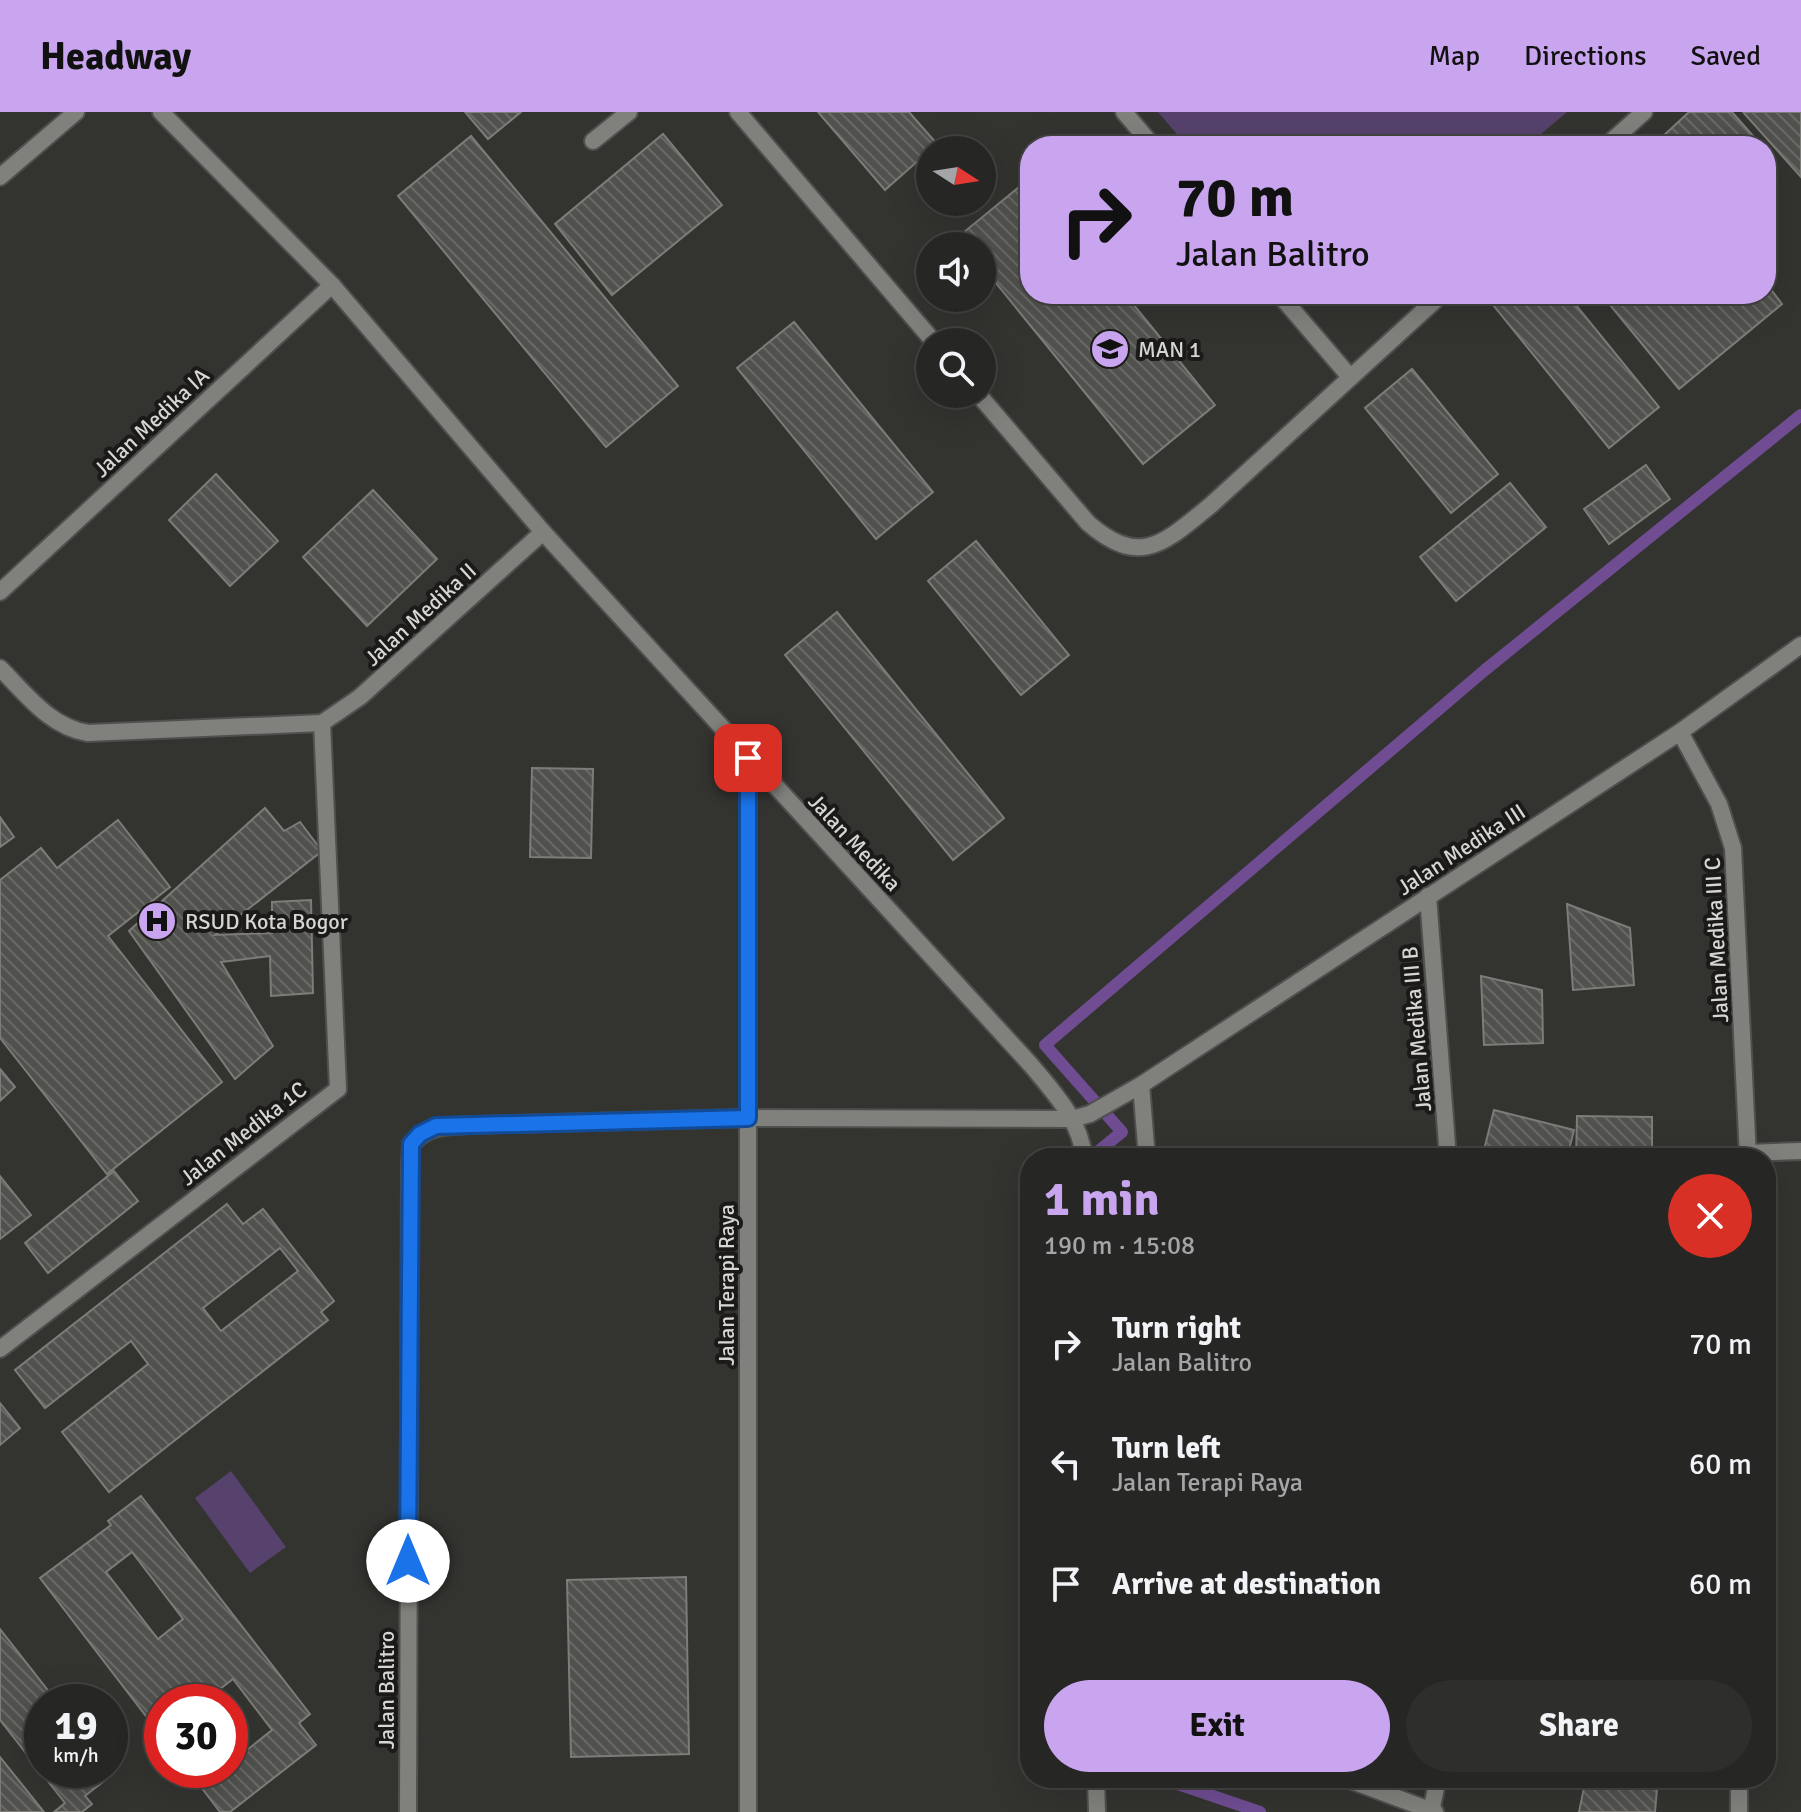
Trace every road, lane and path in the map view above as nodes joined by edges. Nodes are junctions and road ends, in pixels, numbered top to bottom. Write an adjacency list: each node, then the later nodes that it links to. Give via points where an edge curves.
1 (76, 112): 10 (street)
2 (161, 112): 11 (street, Jalan Medika)
3 (629, 112): 9 (street)
4 (738, 112): 14 (street)
5 (1124, 112): 7 (street)
6 (1644, 112): 8 (street)
7 (1144, 136)
8 (1617, 136)
9 (593, 141)
10 (0, 177)
11 (332, 285): 17 (street, Jalan Medika); 18 (street, Jalan Medika IA)
12 (1288, 304): 15 (street)
13 (1431, 304): 15 (street)
14 (922, 328)
15 (1350, 377): 16 (street, via 1211,505 1174,535 1143,548 1120,545 1088,523)
16 (990, 408)
17 (543, 532): 21 (street, Jalan Medika II, via 360,697); 23 (street, Jalan Medika)
18 (0, 592)
19 (1801, 645): 22 (street, Jalan Medika III)
20 (0, 668): 21 (street, via 46,714 77,732)
21 (322, 723): 34 (street, Jalan Medika 1C, via 338,1089)
22 (1680, 732): 24 (street, Jalan Medika III); 31 (street, Jalan Medika III C, via 1719,804 1733,848)
23 (748, 758): 26 (street, Jalan Terapi Raya); 27 (street, Jalan Medika, via 1031,1065)
24 (1428, 896): 25 (street, Jalan Medika III); 30 (street, Jalan Medika III B)
25 (1141, 1085): 27 (street, Jalan Medika III); 29 (street)
26 (748, 1118): 27 (street, Jalan Medika III); 39 (street, Jalan Balitro, via 436,1126 411,1144); 40 (street, Jalan Terapi Raya)
27 (1072, 1119): 28 (street, Jalan Medika)
28 (1083, 1148)
29 (1146, 1148)
30 (1447, 1148)
31 (1748, 1148)
32 (1801, 1151): 33 (street)
33 (1776, 1153)
34 (0, 1349)
35 (1096, 1788): 41 (street)
36 (1370, 1788): 42 (street)
37 (1437, 1788): 42 (street)
38 (1739, 1788): 43 (street)
39 (408, 1812)
40 (748, 1812)
41 (1097, 1812)
42 (1433, 1812)
43 (1739, 1812)

